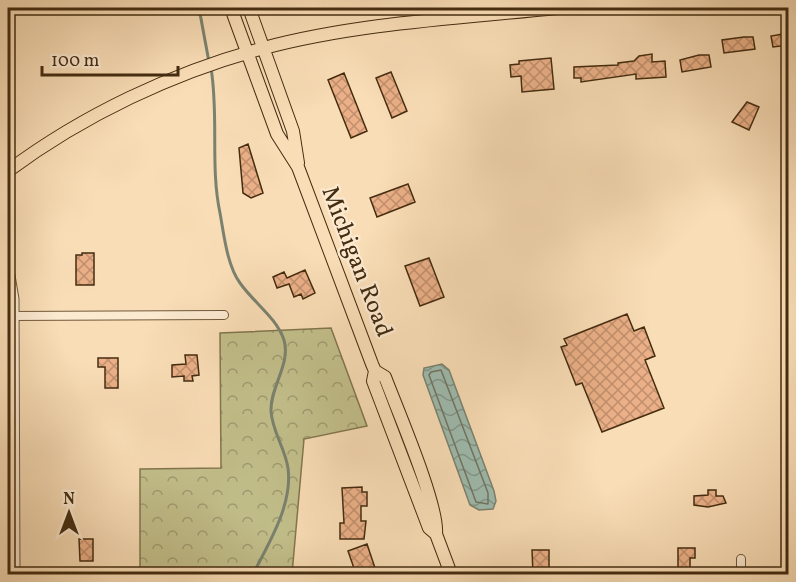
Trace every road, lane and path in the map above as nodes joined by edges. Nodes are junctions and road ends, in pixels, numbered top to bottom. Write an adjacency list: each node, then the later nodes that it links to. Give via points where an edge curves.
1 (231, 8): 5 (main road, Michigan Road)
2 (249, 8): 4 (main road, Michigan Road)
3 (557, 8): 4 (main road, via 337,34)
4 (264, 48): 5 (main road); 6 (main road, Michigan Road, via 293,131)
5 (249, 52): 6 (main road, Michigan Road, via 277,134); 7 (main road, via 138,94)
6 (298, 167): 13 (main road, Michigan Road, via 375,371 385,377 389,386)
7 (8, 171)
8 (8, 264): 10 (street, via 13,294)
9 (224, 315): 10 (street)
10 (11, 316): 12 (street)
11 (741, 559): 14 (street)
12 (15, 574)
13 (451, 574)
14 (741, 574)

